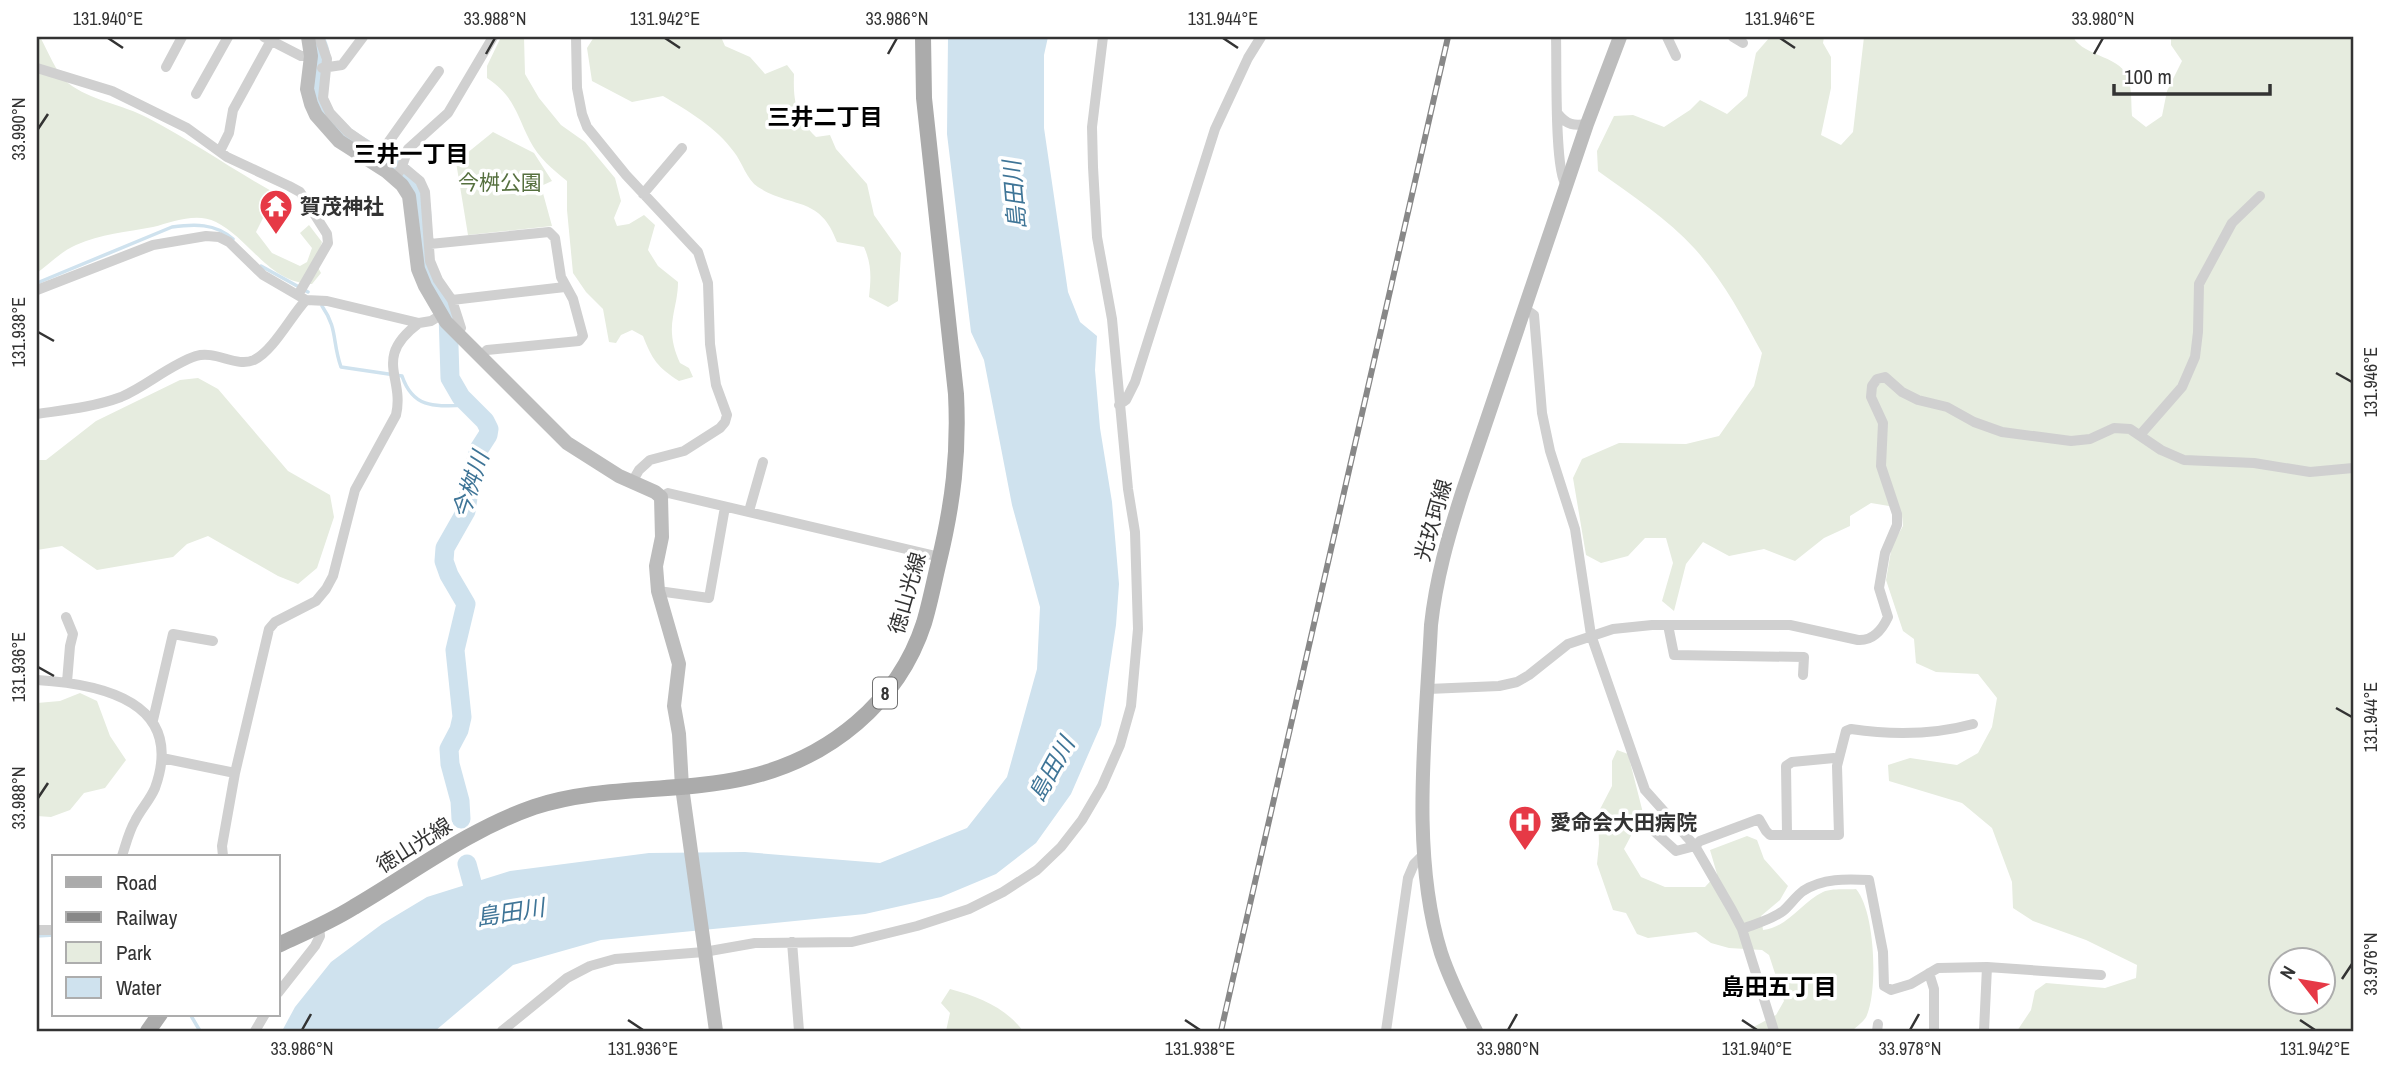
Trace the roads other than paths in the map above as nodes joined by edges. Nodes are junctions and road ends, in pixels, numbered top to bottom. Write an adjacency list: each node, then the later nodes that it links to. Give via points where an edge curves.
1 (182, 37): 17 (street)
2 (228, 37): 21 (street)
3 (308, 37): 16 (street)
4 (319, 37): 19 (street)
5 (363, 37): 19 (street, via 342,65)
6 (576, 37): 30 (street, via 577,88 587,127)
7 (923, 37): 51 (main road, 徳山光線 / 8, via 924,98 958,439 953,498)
8 (1104, 37): 42 (street, via 1092,127 1093,167 1097,237 1112,319)
9 (1261, 37): 42 (street, via 1216,129 1135,382)
10 (1556, 37): 22 (street)
11 (1620, 37): 23 (street, 光玖珂線)
12 (1667, 37): 15 (street)
13 (269, 38): 16 (street); 27 (street, via 233,110)
14 (490, 39): 26 (street, via 448,113)
15 (1676, 56)
16 (310, 60): 19 (street); 28 (street, via 307,89 316,115 339,141)
17 (166, 67)
18 (37, 68): 27 (street, via 113,90)
19 (326, 68): 24 (street, via 323,97 340,125 380,154)
20 (439, 71): 24 (street)
21 (196, 94)
22 (1558, 114): 23 (street, via 1564,122); 29 (street, via 1561,179)
23 (1587, 124): 29 (street, 光玖珂線)
24 (391, 138): 26 (street)
25 (682, 148): 30 (street)
26 (408, 149): 28 (street)
27 (220, 150): 35 (street, via 300,192 327,234 328,243)
28 (399, 172): 32 (street, via 420,181 425,192); 38 (street, via 409,196 418,269)
29 (1566, 185): 37 (street, 光玖珂線)
30 (643, 194): 47 (street, via 698,252 708,283 716,384 727,415 719,428 684,451 650,460)
31 (2260, 196): 44 (street, via 2232,223 2199,284 2195,357 2182,387)
32 (430, 244): 33 (street, via 549,232 555,238); 36 (street, via 430,261)
33 (565, 287): 36 (street); 41 (street, via 583,336 579,341 487,350)
34 (37, 290): 35 (street, via 153,245 206,236 229,242 263,275)
35 (302, 298): 39 (street); 43 (street, via 265,353 254,360 245,363 199,355 120,397)
36 (452, 300): 40 (street, via 461,328)
37 (1524, 308): 55 (street, via 1534,315 1542,413 1575,529); 60 (street, 光玖珂線, via 1444,547 1433,606)
38 (441, 315): 39 (street); 40 (street)
39 (419, 323): 65 (street, via 395,351 391,366 399,402 396,415 355,490 333,576 316,601 269,629)
40 (458, 333): 41 (street)
41 (481, 356): 47 (street, via 567,443)
42 (1119, 405): 75 (street, via 1135,532 1138,629 1131,706 1120,745 1082,820 1037,870 969,909 852,942)
43 (37, 414)
44 (2140, 435): 46 (street, via 2184,460 2310,471); 54 (street, via 2114,428 2090,439 2071,441 2002,432 1947,407 1918,400 1885,377 1877,379 1871,397 1883,423 1881,466 1898,514 1879,589 1888,617 1884,626 1865,640 1790,625)
45 (763, 462): 50 (street)
46 (2353, 468)
47 (632, 482): 48 (street)
48 (660, 496): 49 (street, via 668,493); 52 (street)
49 (725, 507): 50 (street); 52 (street, via 709,598)
50 (750, 511): 51 (street)
51 (940, 556): 66 (main road, 徳山光線 / 8, via 912,654 873,709 813,755 747,778)
52 (658, 591): 66 (street, via 679,664 674,706)
53 (66, 617): 59 (street, via 73,634)
54 (1668, 625): 55 (street); 57 (street, via 1674,655 1804,657)
55 (1591, 635): 60 (street, via 1568,645 1517,682); 69 (street, via 1645,790)
56 (213, 641): 61 (street, via 173,634)
57 (1803, 675)
58 (37, 680): 59 (street)
59 (67, 682): 61 (street, via 123,699)
60 (1428, 689): 70 (street, 光玖珂線)
61 (153, 720): 63 (street)
62 (1973, 724): 64 (street, via 1884,734 1851,729 1846,731)
63 (162, 758): 65 (street); 71 (street, via 155,788 133,823)
64 (1838, 760): 68 (street, via 1786,766); 68 (street, via 1839,835)
65 (236, 773): 72 (street)
66 (682, 792): 73 (main road, 徳山光線 / 8, via 601,792 536,807 498,821); 77 (street)
67 (1654, 831): 69 (street, via 1676,850)
68 (1787, 834): 69 (street, via 1770,835 1759,819)
69 (1695, 846): 74 (street)
70 (1424, 854): 87 (street, via 1408,878); 88 (street, 光玖珂線, via 1441,954)
71 (121, 855)
72 (223, 855)
73 (318, 926): 76 (main road, 徳山光線 / 8); 81 (street, via 315,946)
74 (1742, 929): 79 (street, via 1772,918 1802,892 1821,883 1843,878 1869,880 1883,952 1884,986 1891,990); 89 (street)
75 (792, 942): 77 (street); 86 (street)
76 (280, 944)
77 (703, 946): 84 (street, via 590,966 566,978); 85 (street)
78 (1987, 967): 79 (street, via 1938,968); 80 (street); 91 (street)
79 (1929, 973): 90 (street, via 1934,989)
80 (2102, 975)
81 (280, 990)
82 (159, 1016): 83 (main road)
83 (148, 1031)
84 (502, 1031)
85 (716, 1031)
86 (799, 1031)
87 (1386, 1031)
88 (1476, 1031)
89 (1774, 1031)
90 (1934, 1031)
91 (1984, 1031)

